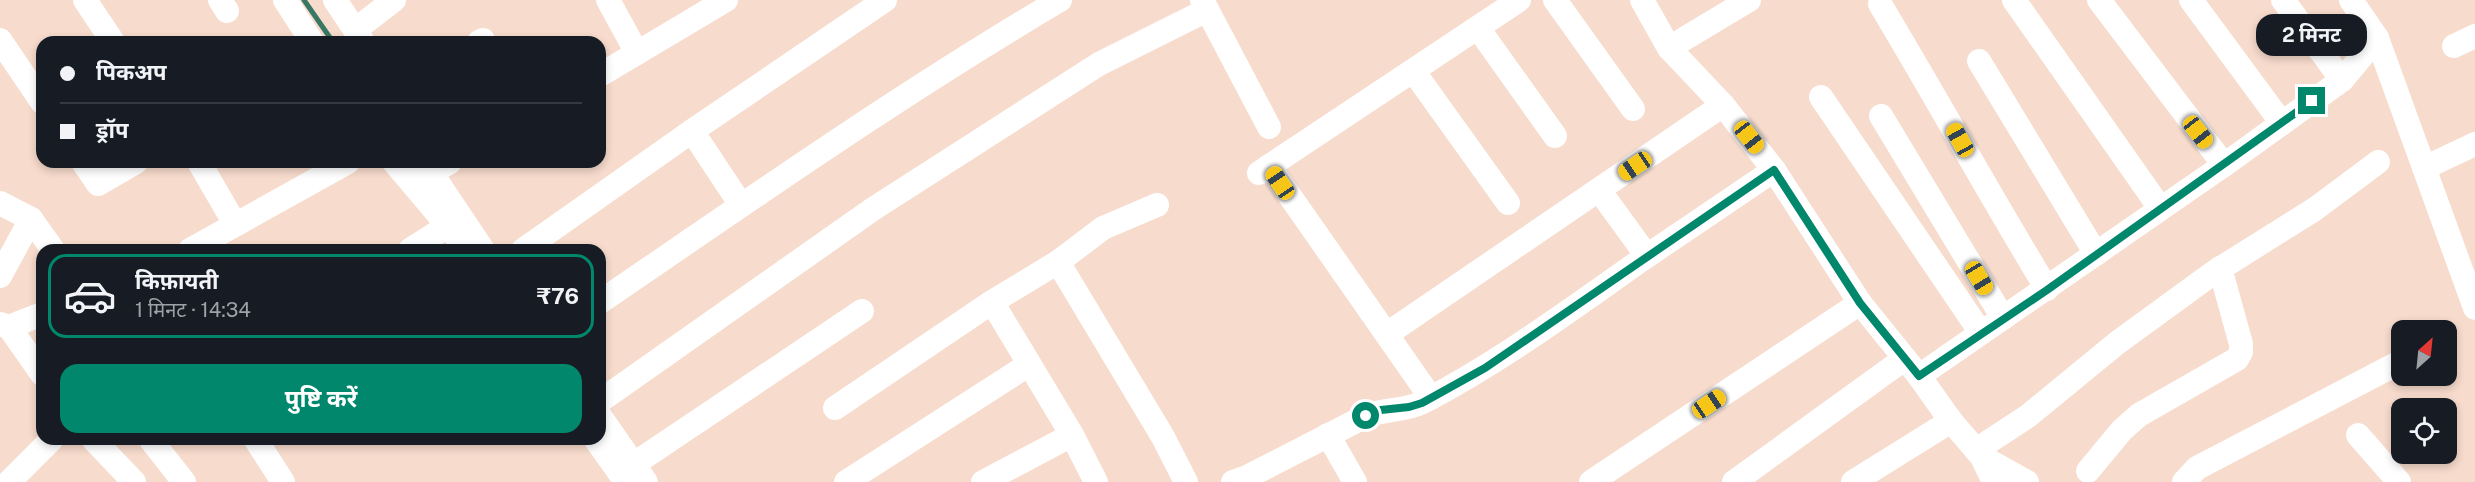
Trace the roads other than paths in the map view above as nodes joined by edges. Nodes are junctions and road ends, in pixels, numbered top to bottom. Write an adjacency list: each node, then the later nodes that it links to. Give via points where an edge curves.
1 (86, 0): 21 (street)
2 (285, 0): 22 (street)
3 (335, 0): 23 (street)
4 (394, 0): 23 (street)
5 (608, 0): 27 (street)
6 (726, 0): 27 (street)
7 (885, 0): 39 (street)
8 (1060, 0): 55 (street)
9 (1519, 0): 20 (street)
10 (1555, 0): 35 (street)
11 (1642, 0): 26 (street)
12 (1749, 0): 26 (street)
13 (2014, 0): 57 (street)
14 (2099, 0): 43 (street)
15 (2191, 0): 37 (street)
16 (2283, 0): 31 (street)
17 (2351, 0): 24 (street)
18 (1880, 4): 72 (street)
19 (1204, 5): 38 (street); 87 (street, via 1099,64 873,209)
20 (1478, 28): 30 (street); 40 (street)
21 (109, 36)
22 (308, 36)
23 (359, 36)
24 (2377, 38): 31 (street); 50 (street)
25 (0, 40): 32 (street)
26 (1669, 48): 34 (street)
27 (637, 53): 29 (street)
28 (1979, 61): 67 (street)
29 (606, 71)
30 (1414, 72): 54 (street); 82 (street, via 1264,170)
31 (2342, 80): 37 (street)
32 (36, 93)
33 (1821, 97): 81 (street)
34 (1724, 105): 51 (street); 52 (street)
35 (1633, 110)
36 (1881, 116): 79 (street)
37 (2281, 122): 43 (street)
38 (1269, 127)
39 (692, 131): 55 (street); 66 (street)
40 (1556, 136)
41 (2475, 144): 50 (street)
42 (2378, 162): 70 (street, via 2315,209)
43 (2224, 165): 57 (street)
44 (87, 168): 45 (street, via 98,184)
45 (126, 168)
46 (203, 168): 59 (street)
47 (337, 168): 59 (street)
48 (399, 168): 60 (street)
49 (436, 168): 65 (street)
50 (2424, 168): 76 (street)
51 (1774, 170): 68 (street); 75 (street)
52 (1599, 190): 68 (street); 82 (street)
53 (0, 203): 58 (street)
54 (1508, 203)
55 (741, 205): 73 (street)
56 (1156, 205): 69 (street, via 1103,228)
57 (2160, 208): 67 (street)
58 (31, 219): 61 (street); 71 (street)
59 (236, 224): 62 (street)
60 (448, 226): 63 (street); 64 (street)
61 (49, 244)
62 (201, 244)
63 (420, 244)
64 (462, 244)
65 (480, 244)
66 (532, 244)
67 (2096, 254): 72 (street)
68 (1647, 256): 88 (street, via 1485,368)
69 (1058, 262): 74 (street); 111 (street)
70 (2220, 268): 100 (street, via 2117,343); 101 (street, via 2241,344 2237,359 2139,415)
71 (0, 276)
72 (2047, 290): 79 (street)
73 (606, 298)
74 (992, 302): 83 (street); 89 (street)
75 (1860, 303): 85 (street); 113 (street)
76 (2475, 308)
77 (861, 311): 102 (street)
78 (36, 316): 80 (street)
79 (2003, 318): 81 (street)
80 (4, 325): 84 (street)
81 (1981, 333): 85 (street)
82 (1387, 334): 88 (street)
83 (1028, 365): 92 (street); 108 (street)
84 (36, 366)
85 (1912, 367): 90 (street); 114 (street)
86 (2391, 367): 118 (street, via 2198,468)
87 (606, 397)
88 (1431, 398): 93 (street, via 1409,407 1381,410)
89 (836, 408)
90 (1951, 421): 100 (street); 115 (street)
91 (606, 426): 102 (street)
92 (1072, 435): 109 (street); 110 (street)
93 (1328, 435): 103 (street); 112 (street)
94 (2358, 435): 119 (street)
95 (46, 445): 104 (street)
96 (99, 445): 105 (street)
97 (155, 445): 106 (street)
98 (259, 445): 107 (street)
99 (602, 445): 102 (street)
100 (1979, 453): 116 (street); 117 (street)
101 (2088, 471)
102 (636, 476)
103 (1243, 480)
104 (9, 482)
105 (134, 482)
106 (184, 482)
107 (284, 482)
108 (846, 482)
109 (984, 482)
110 (1096, 482)
111 (1186, 482)
112 (1356, 482)
113 (1591, 482)
114 (1734, 482)
115 (1853, 482)
116 (1994, 482)
117 (2027, 482)
118 (2184, 482)
119 (2399, 482)

